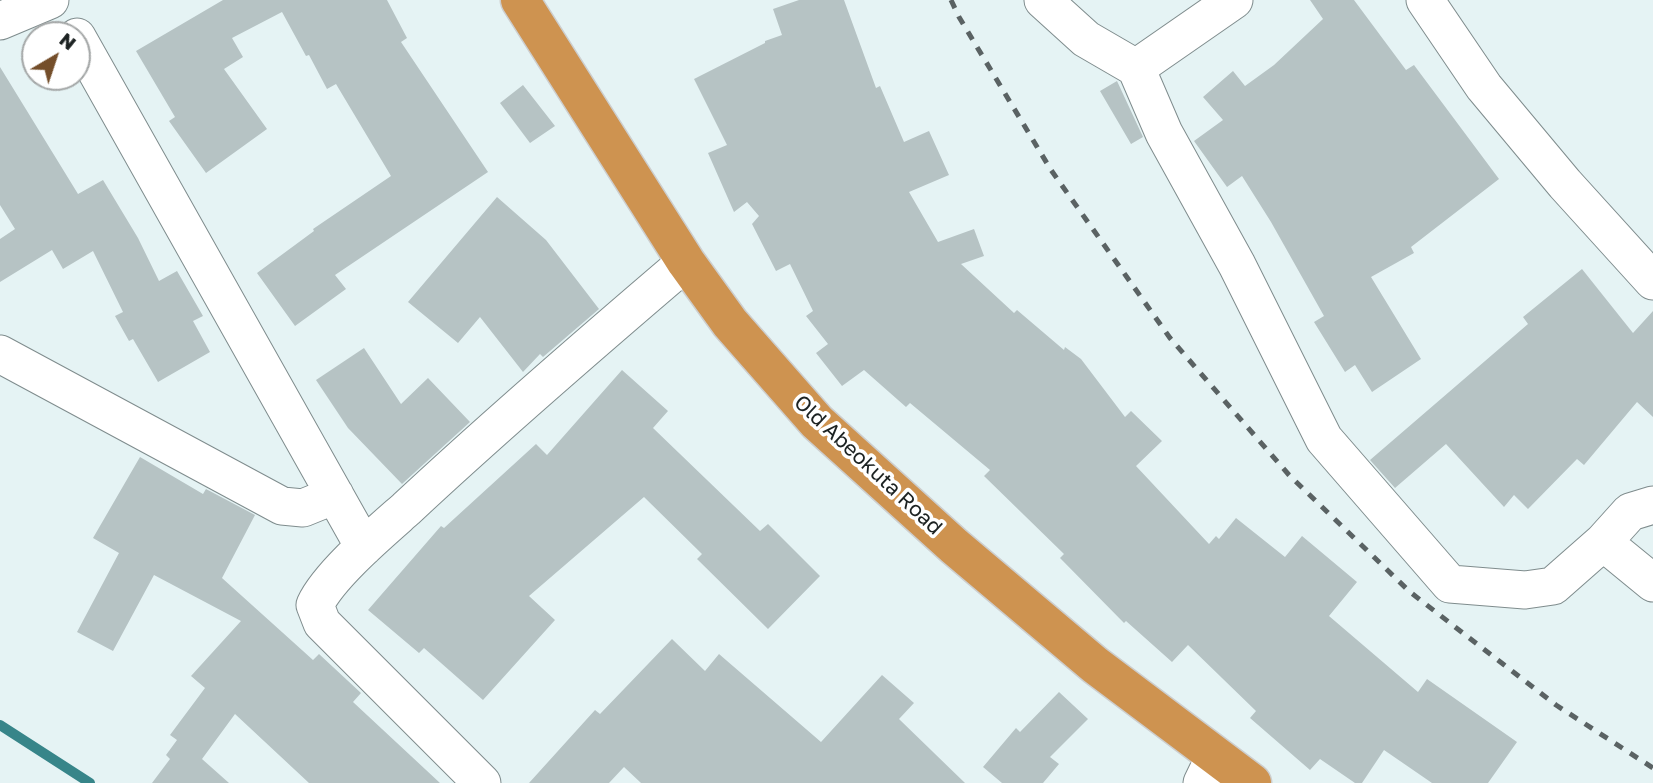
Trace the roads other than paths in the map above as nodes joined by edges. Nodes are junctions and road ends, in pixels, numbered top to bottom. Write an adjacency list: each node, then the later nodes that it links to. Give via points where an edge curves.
1 (50, 0): 7 (street)
2 (56, 0): 8 (street)
3 (520, 0): 11 (highway, Old Abeokuta Road)
4 (1043, 0): 10 (street, via 1086,39)
5 (1234, 0): 10 (street)
6 (1425, 0): 12 (street, via 1484,87)
7 (3, 12)
8 (68, 21)
9 (91, 63): 14 (street)
10 (1136, 68): 16 (street, via 1164,133 1237,265 1324,439 1450,584 1525,590 1553,586)
11 (686, 262): 17 (street, via 553,375); 19 (highway, Old Abeokuta Road, via 730,323 817,422)
12 (1653, 281)
13 (0, 354): 14 (street, via 282,506 303,508)
14 (335, 495): 17 (street)
15 (1653, 505): 16 (street, via 1630,512)
16 (1603, 542): 18 (street)
17 (364, 547): 20 (street, via 321,593 315,605 322,623)
18 (1653, 583)
19 (1209, 769): 21 (highway, Old Abeokuta Road)
20 (482, 783)
21 (1252, 783)

